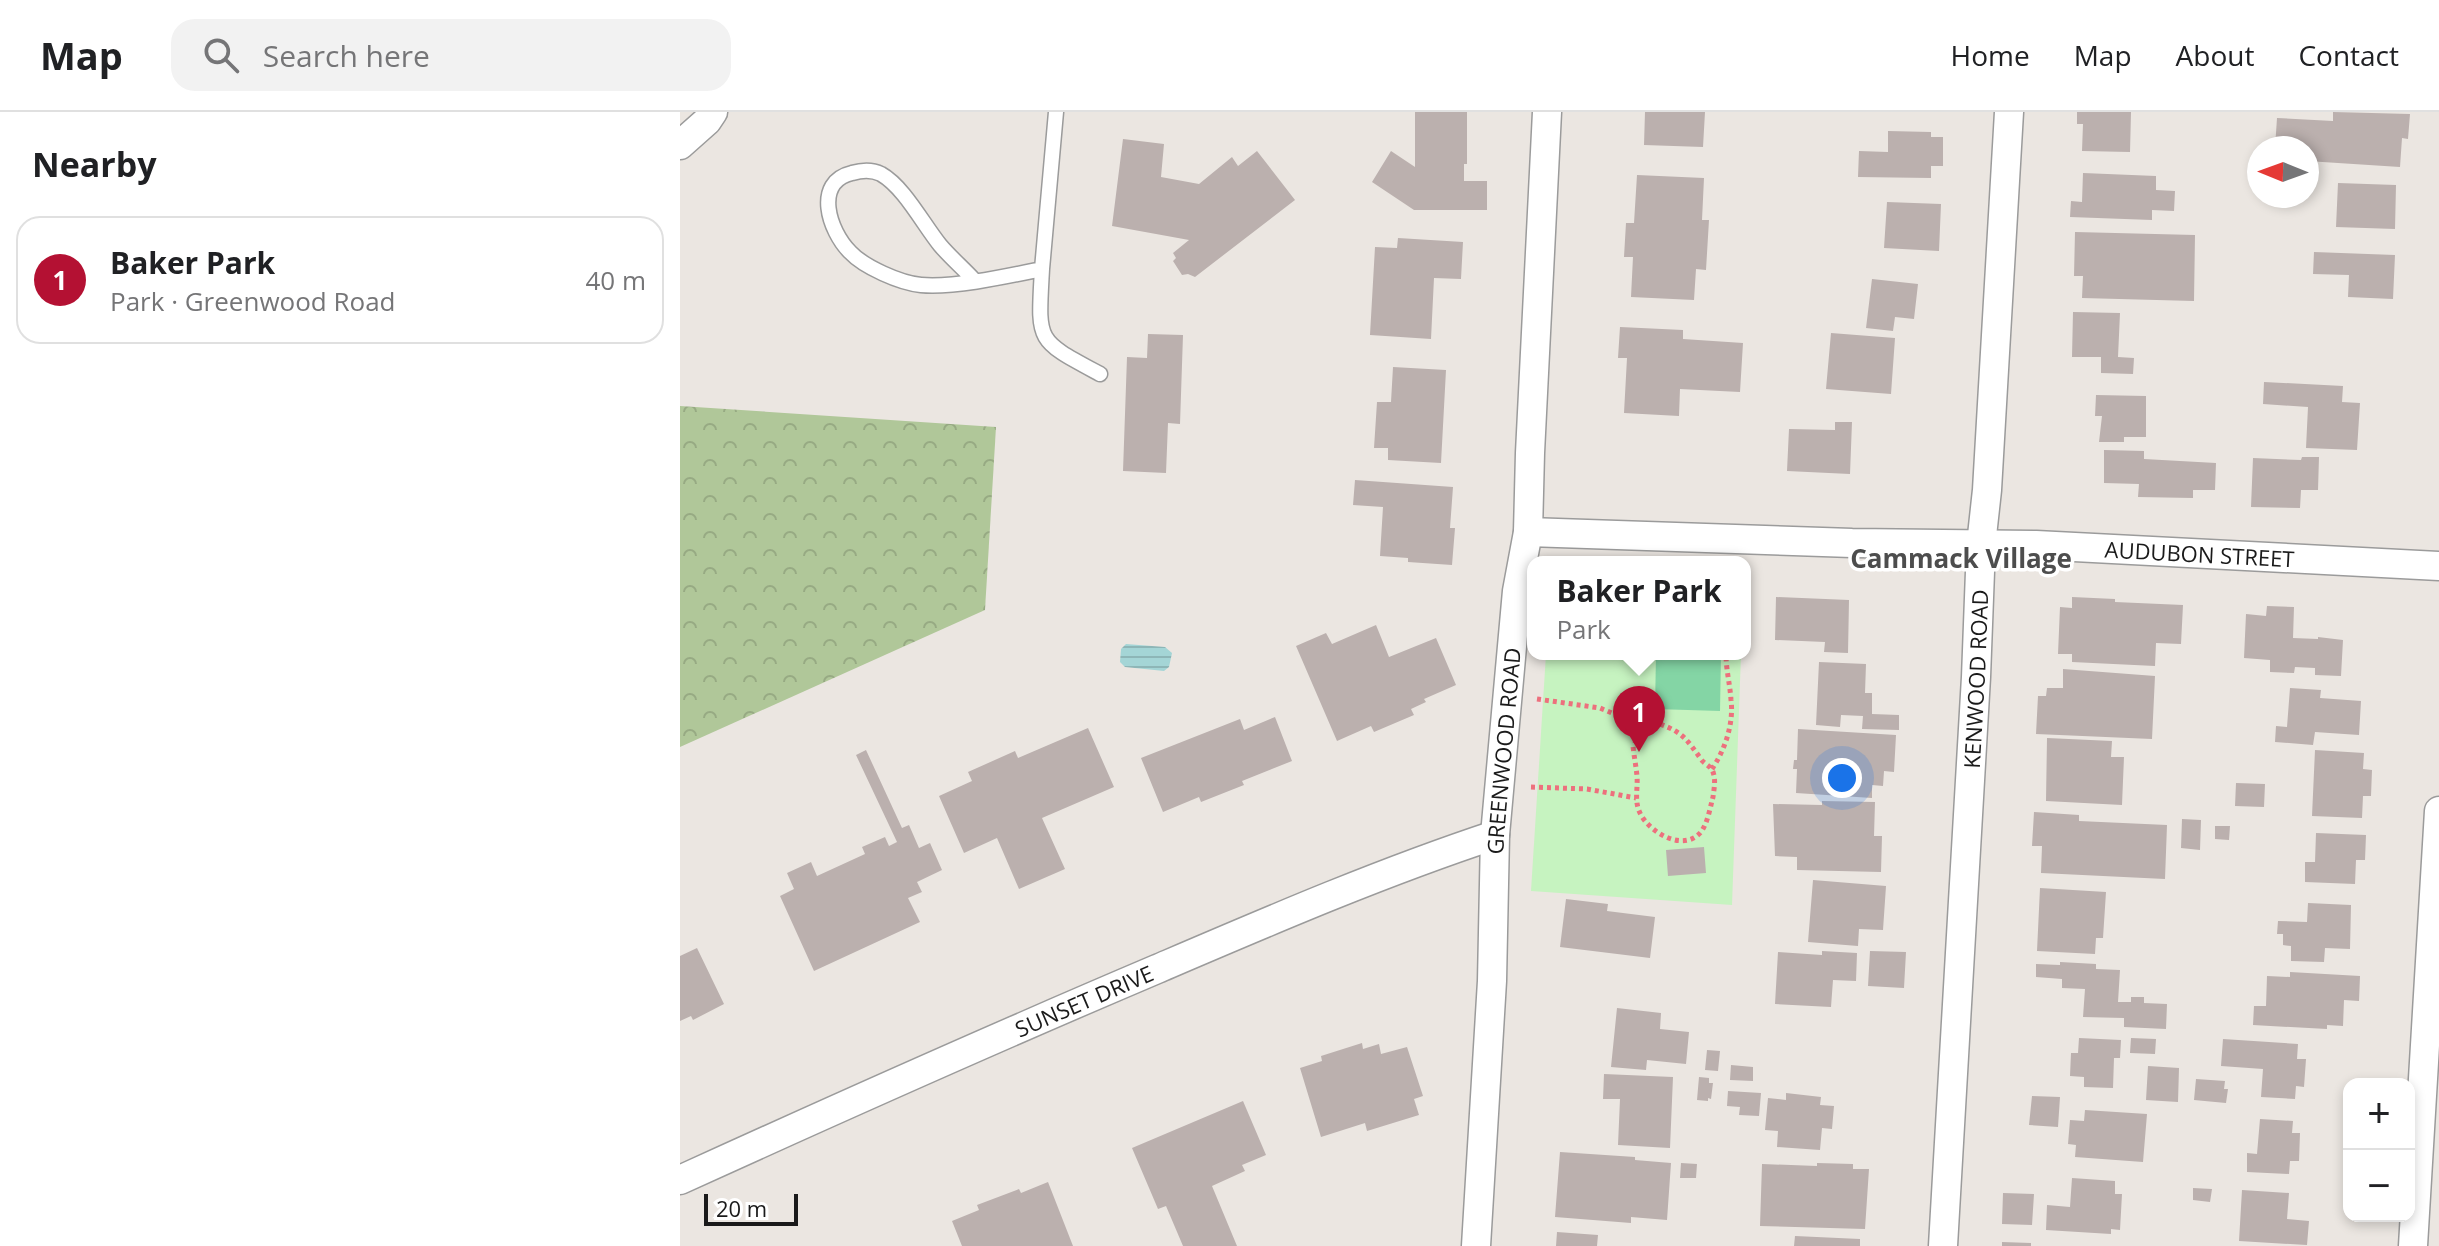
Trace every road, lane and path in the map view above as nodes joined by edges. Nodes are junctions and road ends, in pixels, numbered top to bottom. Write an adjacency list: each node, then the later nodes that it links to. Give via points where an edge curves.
1 (713, 112): 5 (street)
2 (1056, 112): 6 (lane)
3 (1547, 112): 9 (street, GREENWOOD ROAD)
4 (2009, 112): 10 (street, KENWOOD ROAD)
5 (680, 145)
6 (1042, 269): 7 (lane); 8 (lane, via 1041,331 1047,342)
7 (974, 280): 7 (lane, via 922,285 903,281 851,254 831,223 832,183 845,174 870,170 887,179)
8 (1100, 374)
9 (1528, 532): 10 (street, AUDUBON STREET); 19 (street, GREENWOOD ROAD, via 1517,591)
10 (1981, 545): 11 (street, AUDUBON STREET); 22 (street, KENWOOD ROAD)
11 (2439, 566)
12 (1727, 660): 15 (path, via 1732,713)
13 (1537, 699): 14 (path, via 1600,708)
14 (1645, 727): 15 (path, via 1660,724 1673,730 1692,743); 17 (path, via 1633,746)
15 (1712, 769): 17 (path, via 1714,792 1707,818 1692,839 1673,840 1654,831 1640,814)
16 (1531, 787): 17 (path)
17 (1636, 798)
18 (2439, 811): 23 (street)
19 (1495, 835): 20 (street, SUNSET DRIVE, via 1271,920); 21 (street, GREENWOOD ROAD)
20 (680, 1180)
21 (1476, 1246)
22 (1943, 1246)
23 (2413, 1246)

